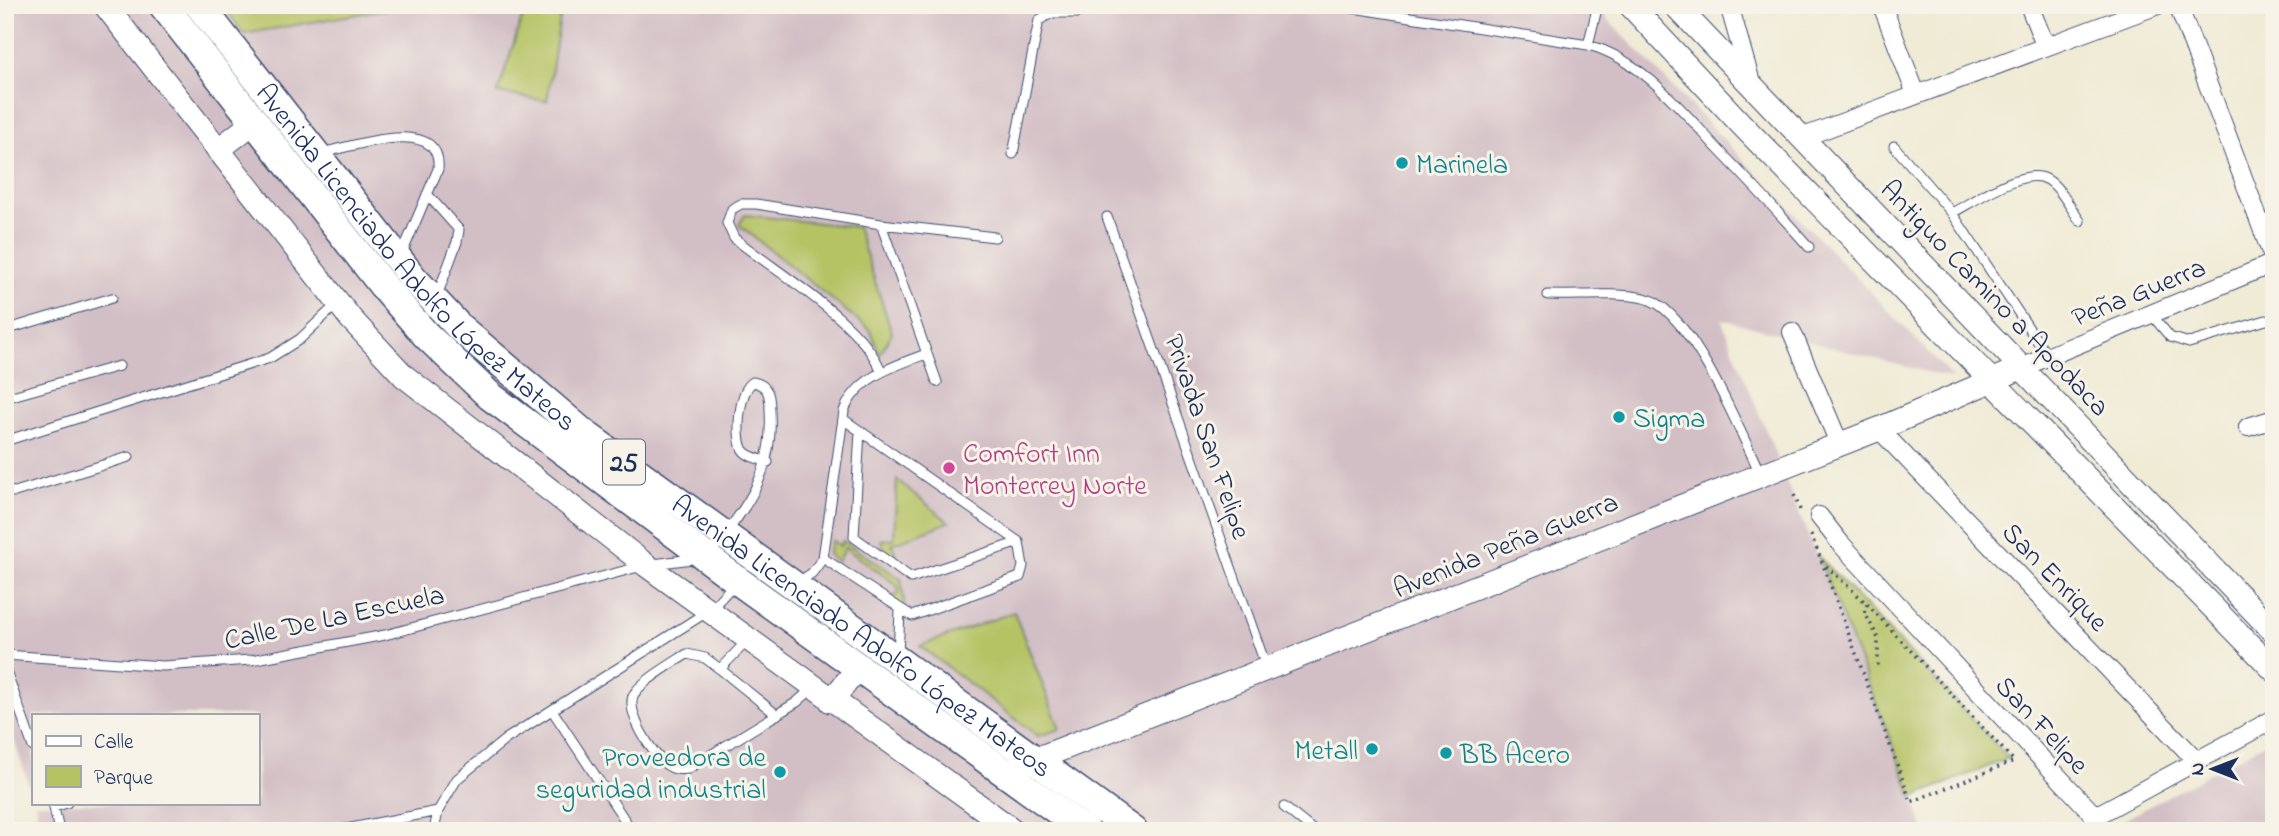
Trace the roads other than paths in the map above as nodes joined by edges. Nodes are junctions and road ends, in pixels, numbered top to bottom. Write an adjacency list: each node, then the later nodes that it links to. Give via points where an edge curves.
1 (105, 5): 21 (street)
2 (163, 5): 18 (main road, Avenida Licenciado Adolfo López Mateos / 25)
3 (199, 5): 22 (main road, Avenida Licenciado Adolfo López Mateos / 25)
4 (1086, 5): 23 (lane, via 1078,13 1052,13 1039,20)
5 (1334, 5): 14 (lane)
6 (1598, 5): 14 (lane)
7 (1630, 5): 47 (street)
8 (1675, 5): 16 (street, Antiguo Camino a Apodaca)
9 (1729, 5): 16 (street)
10 (1882, 5): 17 (street)
11 (2029, 5): 15 (street)
12 (2158, 5): 15 (street)
13 (2178, 5): 32 (street)
14 (1588, 45): 30 (lane, via 1617,55 1649,79)
15 (2045, 45): 17 (street)
16 (1752, 86): 19 (street, Antiguo Camino a Apodaca)
17 (1916, 94): 19 (street)
18 (254, 122): 21 (street); 63 (main road, Avenida Licenciado Adolfo López Mateos / 25, via 367,267 455,365)
19 (1801, 138): 44 (street, Antiguo Camino a Apodaca)
20 (1894, 146): 25 (lane)
21 (218, 150): 36 (street)
22 (314, 155): 24 (lane, via 397,138 422,139 431,144 439,162); 31 (main road, Avenida Licenciado Adolfo López Mateos / 25)
23 (1013, 155)
24 (427, 194): 31 (lane); 35 (lane, via 458,230)
25 (1952, 213): 27 (lane, via 2018,178 2038,176 2049,179); 42 (lane)
26 (1107, 217): 77 (lane, Privada San Felipe)
27 (2080, 221)
28 (881, 224): 29 (lane); 41 (lane); 45 (lane, via 756,204 736,206 728,216 734,239 846,325 865,343)
29 (995, 237)
30 (1809, 247)
31 (399, 261): 35 (main road, Avenida Licenciado Adolfo López Mateos / 25)
32 (2274, 261): 37 (street, Peña Guerra)
33 (1548, 295): 58 (lane, via 1644,298 1660,304 1698,348)
34 (112, 298): 39 (lane)
35 (435, 301): 61 (main road, Avenida Licenciado Adolfo López Mateos / 25, via 582,432)
36 (338, 303): 54 (lane, via 300,339 270,358); 65 (street, via 404,376)
37 (2151, 314): 38 (lane, via 2169,338 2189,343); 42 (street, Peña Guerra)
38 (2266, 320)
39 (5, 330)
40 (1792, 332): 55 (street)
41 (926, 354): 45 (lane); 46 (lane)
42 (2048, 356): 44 (street, Peña Guerra)
43 (119, 366): 48 (lane)
44 (2023, 367): 47 (street, Avenida Peña Guerra); 70 (street, Antiguo Camino a Apodaca)
45 (881, 372): 49 (lane, via 851,398)
46 (937, 382)
47 (1992, 382): 52 (street, Avenida Peña Guerra); 78 (street)
48 (5, 398)
49 (843, 419): 53 (lane); 64 (lane)
50 (2274, 419): 51 (street)
51 (2248, 427)
52 (1879, 429): 55 (street, Avenida Peña Guerra); 85 (street, San Enrique)
53 (860, 431): 62 (lane); 62 (lane, via 854,537 911,578)
54 (5, 440)
55 (1839, 443): 58 (street, Avenida Peña Guerra)
56 (130, 457): 59 (lane, via 15,492)
57 (768, 463): 57 (lane, via 768,391 752,382 740,405 741,446 747,454); 61 (lane, via 757,489)
58 (1761, 475): 77 (street, Avenida Peña Guerra)
59 (5, 491)
60 (1810, 521): 85 (street, San Felipe, via 1841,544 2089,812 2101,813)
61 (725, 535): 63 (lane); 66 (main road, Avenida Licenciado Adolfo López Mateos / 25)
62 (1019, 542): 69 (lane, via 1020,577 918,616)
63 (707, 558): 65 (lane, Calle De La Escuela); 66 (main road, Avenida Licenciado Adolfo López Mateos / 25)
64 (823, 558): 67 (lane); 69 (lane)
65 (656, 564): 68 (street); 72 (lane, Calle De La Escuela, via 385,635 251,660 163,666)
66 (747, 569): 67 (main road, Avenida Licenciado Adolfo López Mateos / 25); 68 (lane); 74 (main road, Avenida Licenciado Adolfo López Mateos / 25)
67 (794, 585): 73 (main road, Avenida Licenciado Adolfo López Mateos / 25)
68 (710, 610): 71 (street); 80 (lane)
69 (900, 611): 73 (lane)
70 (2274, 632)
71 (749, 639): 76 (lane); 79 (street)
72 (5, 655)
73 (898, 661): 84 (main road, Avenida Licenciado Adolfo López Mateos / 25)
74 (859, 667): 79 (street); 86 (main road, Avenida Licenciado Adolfo López Mateos / 25)
75 (5, 668): 83 (lane)
76 (720, 669): 81 (lane); 81 (lane, via 705,658 687,654 634,694 630,708 636,724 664,764 675,770 688,769)
77 (1268, 670): 84 (street, Avenida Peña Guerra)
78 (2274, 670)
79 (822, 694): 81 (lane); 94 (street)
80 (552, 710): 89 (lane, via 506,739 457,779); 93 (lane)
81 (777, 715)
82 (2274, 719): 85 (street, San Felipe)
83 (32, 744)
84 (1034, 759): 86 (street, Avenida Peña Guerra); 96 (main road, Avenida Licenciado Adolfo López Mateos / 25)
85 (2195, 759)
86 (1006, 772): 95 (main road, Avenida Licenciado Adolfo López Mateos / 25)
87 (54, 805): 90 (lane)
88 (1284, 807): 97 (lane)
89 (438, 811): 91 (lane); 92 (lane)
90 (60, 831)
91 (336, 831)
92 (434, 831)
93 (632, 831)
94 (1014, 831)
95 (1086, 831)
96 (1133, 831)
97 (1314, 831)

